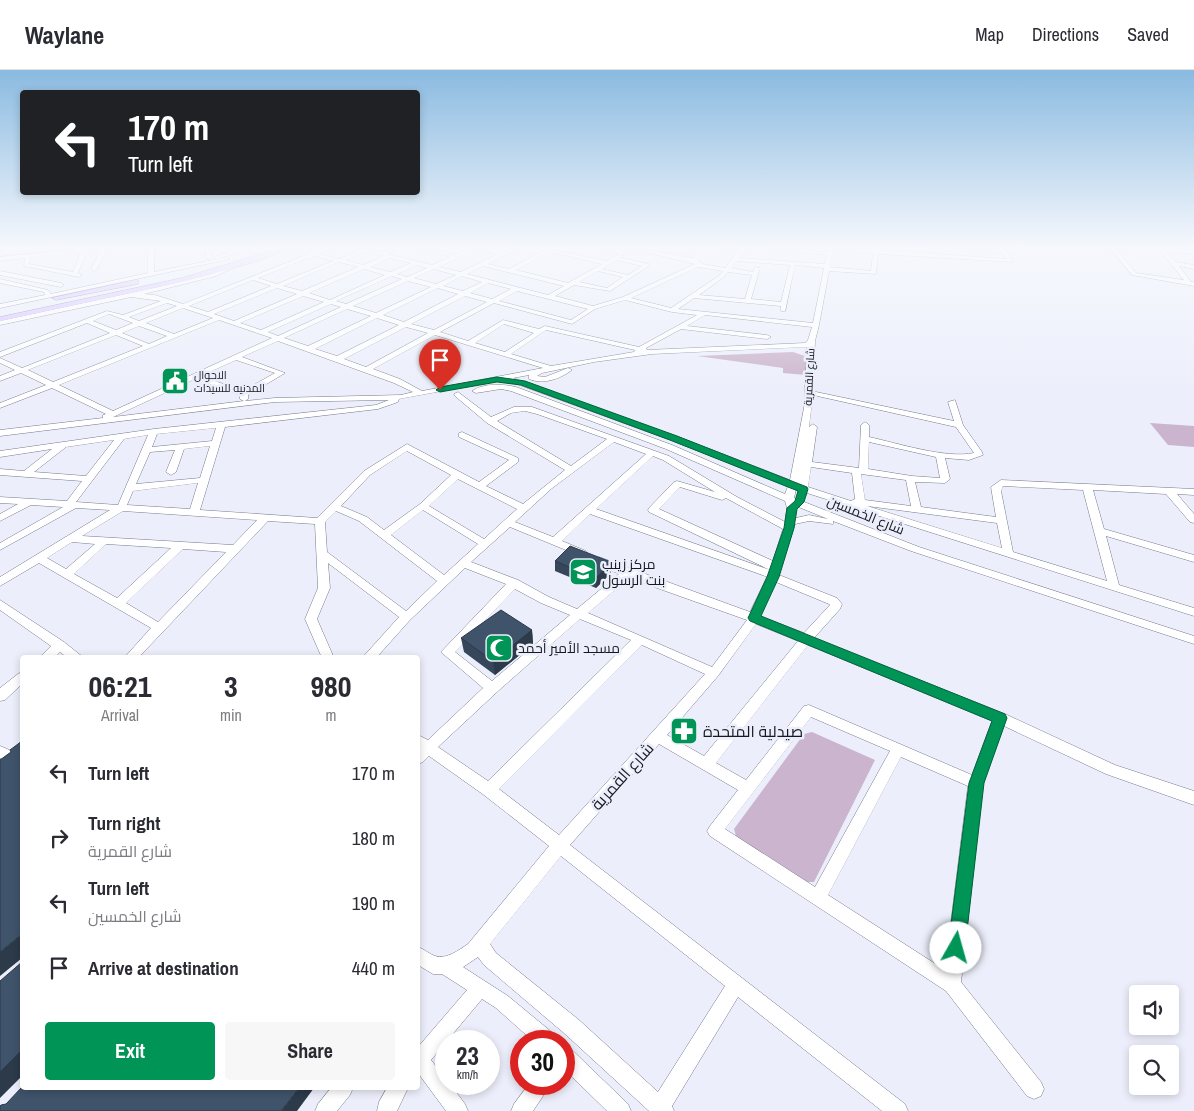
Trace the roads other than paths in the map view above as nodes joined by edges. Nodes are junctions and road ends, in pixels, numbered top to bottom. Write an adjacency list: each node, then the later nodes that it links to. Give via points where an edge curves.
1 (49, 296): 38 (street)
2 (67, 296): 33 (main road)
3 (80, 296): 33 (main road)
4 (101, 296): 42 (main road)
5 (116, 296): 42 (main road)
6 (129, 296): 37 (street)
7 (139, 296): 25 (street)
8 (206, 296): 34 (street)
9 (253, 296): 44 (street)
10 (298, 296): 56 (street)
11 (307, 296): 30 (street)
12 (343, 296): 30 (street)
13 (370, 296): 35 (street)
14 (417, 296): 46 (street)
15 (459, 296): 57 (street)
16 (468, 296): 31 (street)
17 (503, 296): 31 (street)
18 (548, 296): 28 (street); 39 (street)
19 (630, 296): 26 (street)
20 (693, 296): 29 (street); 40 (street)
21 (749, 296): 29 (street)
22 (786, 296): 32 (street)
23 (822, 296): 58 (street, شارع القمرية)
24 (825, 296): 91 (street)
25 (155, 297): 27 (street)
26 (625, 298): 39 (street); 40 (street)
27 (167, 301): 34 (street); 48 (street)
28 (540, 301)
29 (747, 301): 32 (street)
30 (329, 302): 35 (street); 64 (street)
31 (491, 302): 41 (street); 63 (street)
32 (784, 304): 54 (street)
33 (20, 305): 38 (main road)
34 (182, 305): 44 (street); 55 (street)
35 (346, 306): 46 (street); 67 (street)
36 (533, 306): 41 (street)
37 (74, 307): 43 (street); 47 (street)
38 (0, 308)
39 (593, 308): 50 (street, via 572,322)
40 (672, 310): 45 (street)
41 (525, 311): 50 (street)
42 (25, 314): 51 (main road)
43 (44, 314): 51 (street); 60 (street)
44 (208, 314): 49 (street)
45 (703, 314): 53 (street); 59 (street)
46 (376, 315): 57 (street); 72 (street)
47 (96, 317): 48 (street, via 109,312); 52 (street)
48 (123, 317): 55 (street)
49 (219, 318): 56 (street); 65 (street)
50 (560, 319): 61 (street)
51 (0, 321)
52 (87, 321): 62 (street); 75 (street)
53 (772, 321): 54 (street); 66 (street)
54 (781, 322): 58 (street)
55 (137, 323): 62 (street); 65 (street)
56 (234, 323): 64 (street)
57 (404, 324): 63 (street); 77 (street)
58 (816, 325): 68 (street, شارع القمرية)
59 (679, 327): 66 (street); 73 (street)
60 (0, 330)
61 (543, 330): 69 (street, via 503,322); 73 (street); 74 (street)
62 (114, 332): 70 (street); 81 (street)
63 (434, 332): 69 (street); 82 (street)
64 (261, 333): 67 (street)
65 (173, 336): 70 (street)
66 (767, 337): 71 (street)
67 (277, 339): 72 (street); 76 (street)
68 (811, 341): 71 (street, via 800,346); 78 (street, شارع القمرية)
69 (469, 343): 74 (street)
70 (149, 346): 87 (street)
71 (761, 348): 73 (street)
72 (308, 349): 77 (street)
73 (638, 351): 80 (street)
74 (506, 354): 80 (street)
75 (0, 355)
76 (237, 358): 84 (street); 88 (street, via 281,373)
77 (338, 359): 82 (street)
78 (811, 359): 83 (street, via 794,351 685,354 620,360); 129 (street, شارع القمرية, via 802,449)
79 (0, 360): 81 (street)
80 (550, 368): 83 (street, via 532,377 546,379); 86 (street)
81 (21, 370): 85 (street); 87 (street)
82 (366, 370): 89 (street)
83 (563, 371): 92 (street, via 552,386)
84 (196, 377): 88 (street); 98 (street)
85 (0, 378)
86 (497, 379): 89 (street, شارع الخمسين); 92 (street, شارع الخمسين, via 522,383)
87 (54, 386): 97 (street); 98 (street)
88 (244, 394): 96 (street)
89 (422, 394): 90 (street, شارع الخمسين, via 429,399); 93 (street)
90 (458, 394): 100 (street); 138 (street, شارع الخمسين, via 501,387 513,389 669,447)
91 (816, 394): 104 (street); 118 (street)
92 (560, 396): 129 (street, شارع الخمسين)
93 (401, 397): 94 (street); 99 (street, via 378,407)
94 (275, 400): 96 (street); 99 (street)
95 (952, 402): 104 (street)
96 (244, 404): 101 (street)
97 (0, 406)
98 (113, 414): 101 (street)
99 (271, 419): 102 (street)
100 (490, 421): 110 (street, via 513,409 527,408); 119 (street)
101 (96, 422): 106 (street)
102 (221, 425): 105 (street); 111 (street)
103 (865, 425): 109 (street)
104 (959, 425): 117 (street, via 977,448 978,455 969,458)
105 (154, 432): 108 (street); 114 (street)
106 (0, 433)
107 (462, 435): 128 (street, via 515,460)
108 (122, 436): 112 (street); 125 (street)
109 (864, 438): 117 (street); 120 (street)
110 (613, 439): 115 (street); 119 (street)
111 (216, 443): 113 (street); 127 (street)
112 (62, 446): 116 (street); 123 (street)
113 (181, 446): 114 (street); 122 (street)
114 (145, 450): 131 (street)
115 (652, 453): 143 (street); 147 (street)
116 (0, 454)
117 (940, 454): 126 (street, via 945,479)
118 (808, 464): 120 (street); 132 (street)
119 (571, 470): 145 (street)
120 (860, 470): 126 (street); 137 (street)
121 (0, 472): 123 (street)
122 (171, 472)
123 (26, 474): 125 (street)
124 (457, 475): 128 (street); 141 (street, via 408,447 367,473); 142 (street)
125 (88, 479): 140 (street)
126 (910, 479): 146 (street)
127 (204, 480): 131 (street); 148 (street)
128 (480, 486): 145 (street)
129 (792, 486): 132 (street, شارع الخمسين); 138 (street, شارع القمرية)
130 (1087, 486): 133 (street); 154 (street, via 1001,483 996,490); 157 (street)
131 (130, 488): 144 (street)
132 (804, 489): 138 (street); 139 (street, شارع الخمسين)
133 (1168, 490): 134 (street); 152 (street)
134 (1194, 492)
135 (0, 500): 136 (street)
136 (29, 502): 140 (street); 151 (street)
137 (860, 502): 139 (street); 146 (street)
138 (793, 503): 156 (street, شارع القمرية); 162 (street, شارع الخمسين)
139 (846, 504): 158 (street, شارع الخمسين)
140 (72, 505): 144 (street); 167 (street)
141 (333, 506): 153 (street); 159 (street, via 363,519)
142 (422, 506): 159 (street); 165 (street)
143 (747, 506): 156 (street); 176 (street, via 677,484 653,510)
144 (121, 508): 148 (street); 161 (street)
145 (524, 509): 155 (street)
146 (916, 509): 149 (street)
147 (588, 510): 164 (street); 176 (street)
148 (194, 513): 150 (street)
149 (946, 513): 154 (street); 158 (street)
150 (266, 517): 153 (street); 168 (street)
151 (0, 518)
152 (1194, 520)
153 (320, 521): 169 (street)
154 (1002, 521): 170 (street)
155 (510, 523): 164 (street); 165 (street)
156 (789, 525): 162 (street, via 809,518); 176 (street, شارع القمرية)
157 (1100, 531): 172 (street); 181 (street)
158 (944, 533): 160 (street, شارع الخمسين)
159 (384, 535): 178 (street)
160 (955, 537): 170 (street, شارع الخمسين); 173 (street, via 894,524 888,530 895,539)
161 (71, 539): 163 (street); 171 (street)
162 (887, 539): 173 (street, شارع الخمسين)
163 (104, 541): 166 (street); 177 (street)
164 (555, 541): 175 (street)
165 (485, 544): 174 (street)
166 (180, 546): 168 (street); 183 (street)
167 (0, 547)
168 (236, 549): 188 (street)
169 (322, 553): 186 (street); 196 (street, via 324,588 311,619)
170 (1008, 554): 181 (street, شارع الخمسين)
171 (39, 558): 177 (street); 179 (street)
172 (1194, 559)
173 (947, 560): 191 (street, شارع الخمسين)
174 (463, 564): 178 (street); 180 (street)
175 (627, 573): 185 (street); 187 (street)
176 (774, 573): 187 (street, شارع القمرية); 190 (street, via 836,604)
177 (67, 574): 183 (street)
178 (444, 581): 186 (street)
179 (0, 582)
180 (514, 583): 185 (street); 201 (street, via 447,652)
181 (1114, 586): 184 (street, شارع الخمسين)
182 (0, 604): 192 (street)
183 (118, 604): 188 (street)
184 (1194, 612)
185 (580, 614): 189 (street); 201 (street)
186 (406, 617): 197 (street)
187 (754, 618): 190 (street); 198 (street, شارع القمرية)
188 (160, 628): 195 (street)
189 (640, 639): 198 (street); 213 (street)
190 (806, 639): 203 (street); 209 (street)
191 (1194, 640)
192 (60, 645): 193 (street); 194 (street)
193 (48, 655)
194 (74, 655)
195 (133, 655)
196 (327, 655)
197 (371, 655)
198 (714, 673): 204 (street, شارع القمرية)
199 (20, 678): 200 (street)
200 (6, 685): 202 (street)
201 (492, 688): 206 (street)
202 (0, 696)
203 (1000, 718): 211 (street); 214 (street, via 1111,770)
204 (657, 736): 209 (street); 215 (street, شارع القمرية)
205 (898, 749): 211 (street); 212 (street, via 809,710); 216 (street)
206 (421, 750): 213 (street)
207 (0, 752): 208 (street)
208 (18, 754): 210 (street)
209 (706, 765): 212 (street)
210 (0, 770)
211 (976, 783): 221 (street)
212 (748, 789): 216 (street, via 715,831)
213 (489, 790): 215 (street)
214 (1194, 798)
215 (560, 845): 217 (street, شارع القمرية); 220 (street)
216 (818, 898): 221 (street)
217 (479, 944): 219 (street, شارع القمرية, via 459,960); 231 (street, via 490,959 572,1027)
218 (420, 956): 219 (street, via 433,965)
219 (444, 966): 222 (street)
220 (736, 984): 231 (street); 237 (street)
221 (952, 985): 227 (street)
222 (480, 988): 223 (street); 224 (street)
223 (534, 1030)
224 (420, 1057)
225 (420, 1062): 234 (street)
226 (575, 1067): 236 (street)
227 (1034, 1089)
228 (341, 1090): 233 (street)
229 (397, 1090): 232 (street)
230 (533, 1095): 235 (street)
231 (662, 1109)
232 (386, 1110)
233 (325, 1111)
234 (458, 1111)
235 (521, 1111)
236 (621, 1111)
237 (898, 1111)

